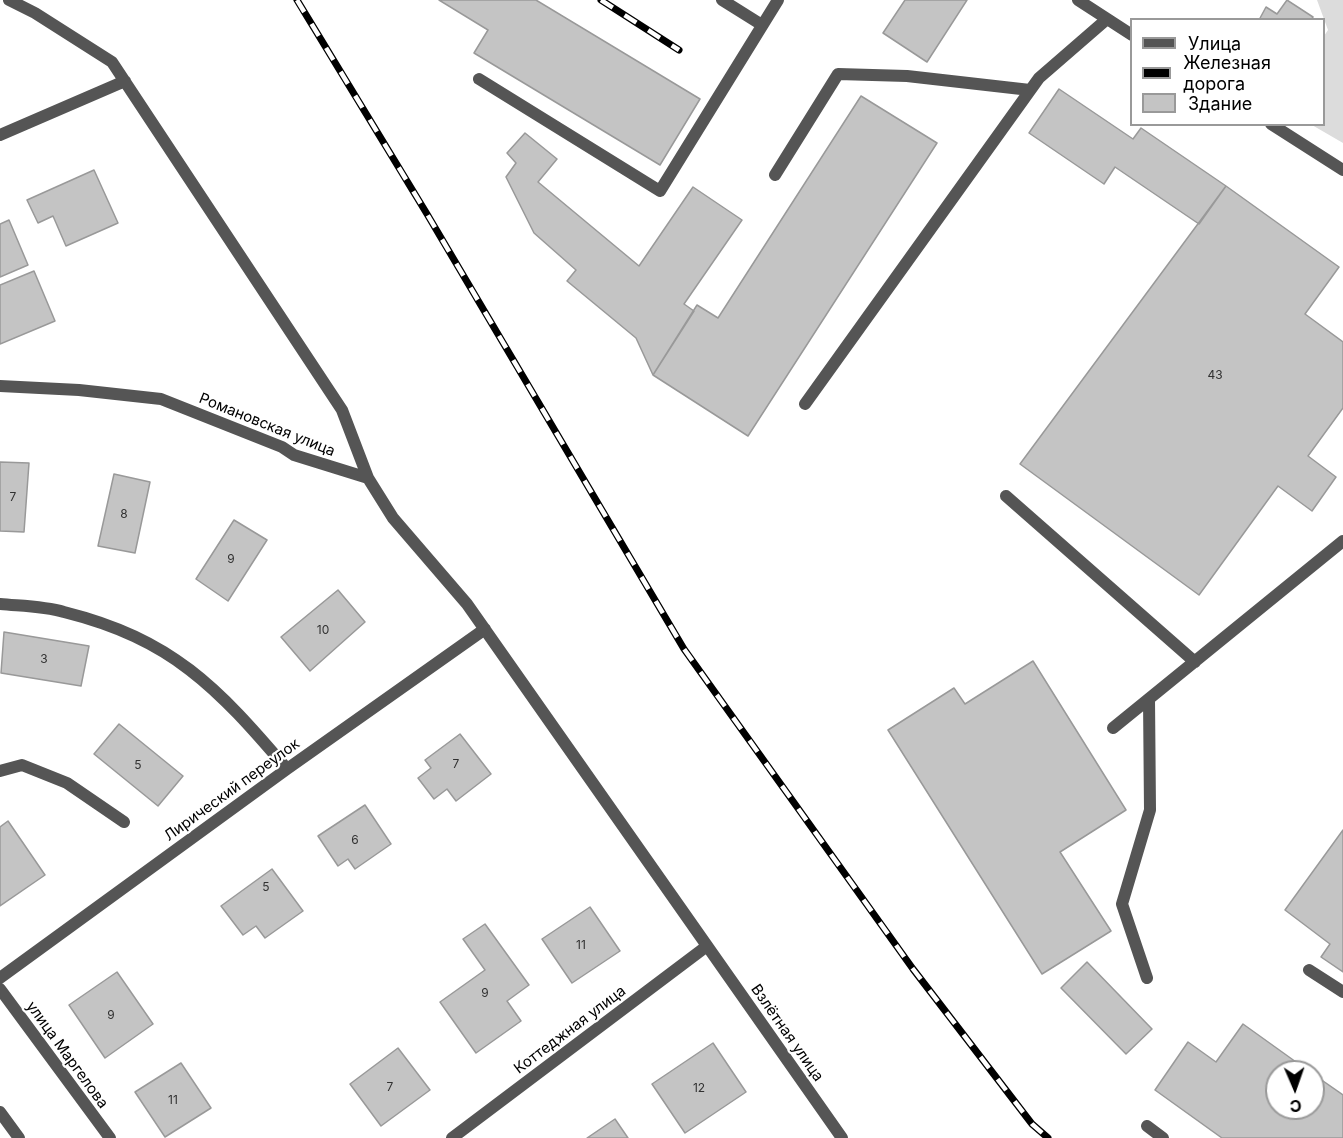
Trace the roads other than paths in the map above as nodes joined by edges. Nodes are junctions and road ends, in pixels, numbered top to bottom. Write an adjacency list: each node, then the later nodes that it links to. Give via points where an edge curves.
1 (9, 0): 9 (street, via 112,62)
2 (722, 0): 6 (street)
3 (778, 0): 6 (street)
4 (1078, 0): 5 (street)
5 (1107, 19): 7 (street); 10 (street)
6 (762, 25): 8 (street, via 660,191)
7 (1130, 34)
8 (479, 79)
9 (124, 81): 12 (street); 17 (street, via 342,410)
10 (1030, 90): 14 (street, via 907,76 838,74); 16 (street)
11 (1275, 126): 13 (street)
12 (0, 135)
13 (1343, 170)
14 (776, 175)
15 (0, 387): 17 (street, Романовская улица, via 161,399 294,455)
16 (805, 404)
17 (368, 478): 21 (street, via 393,518)
18 (1006, 496): 22 (street)
19 (1343, 541): 22 (street)
20 (0, 604): 25 (street, via 62,611 117,628 183,663 232,705)
21 (485, 629): 25 (street, Лирический переулок); 28 (street, Взлётная улица)
22 (1195, 662): 23 (street)
23 (1149, 699): 24 (street); 31 (street, via 1150,810 1122,903)
24 (1113, 728)
25 (287, 769): 30 (street, Лирический переулок)
26 (0, 771): 27 (street, via 22,765 56,779)
27 (124, 822)
28 (707, 946): 38 (street, Коттеджная улица); 39 (street, Взлётная улица)
29 (1310, 970): 33 (street)
30 (0, 978)
31 (1147, 978)
32 (0, 989): 37 (street, улица Маргелова)
33 (1343, 992)
34 (0, 1112): 36 (street)
35 (1146, 1126): 40 (street)
36 (19, 1138)
37 (110, 1138)
38 (452, 1138)
39 (842, 1138)
40 (1163, 1138)

